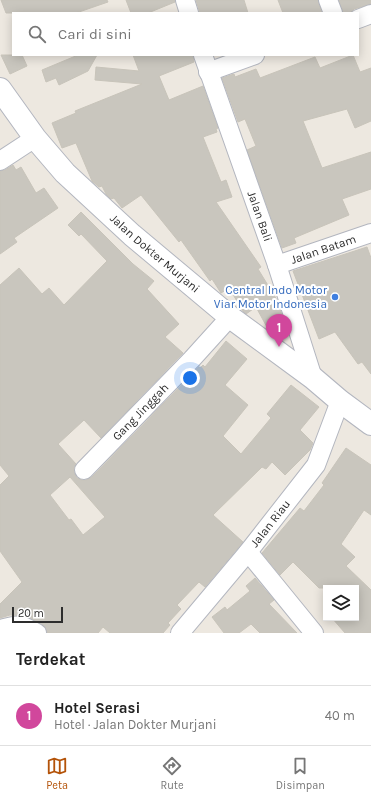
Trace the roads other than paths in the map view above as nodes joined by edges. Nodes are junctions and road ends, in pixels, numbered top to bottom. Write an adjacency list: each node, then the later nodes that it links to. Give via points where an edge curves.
1 (185, 0): 3 (street)
2 (328, 0): 4 (street)
3 (189, 12)
4 (333, 12)
5 (371, 14): 6 (street)
6 (359, 19)
7 (249, 56): 8 (street)
8 (205, 63): 13 (street, Jalan Bali)
9 (0, 89): 10 (street, Jalan Dokter Murjani)
10 (35, 138): 11 (street); 14 (street, Jalan Dokter Murjani, via 65,173 132,235)
11 (0, 161)
12 (371, 233): 13 (street, Jalan Batam)
13 (277, 265): 15 (street, Jalan Bali)
14 (230, 317): 15 (street, Jalan Dokter Murjani); 18 (street, Gang Jinggah)
15 (313, 378): 16 (street, Jalan Dokter Murjani)
16 (340, 401): 17 (street, Jalan Dokter Murjani); 19 (street, Jalan Riau, via 316,465)
17 (371, 424)
18 (84, 470)
19 (248, 552): 22 (street, Jalan Riau); 23 (street)
20 (3, 630): 21 (street, via 16,625 25,626)
21 (37, 633)
22 (180, 633)
23 (314, 633)

